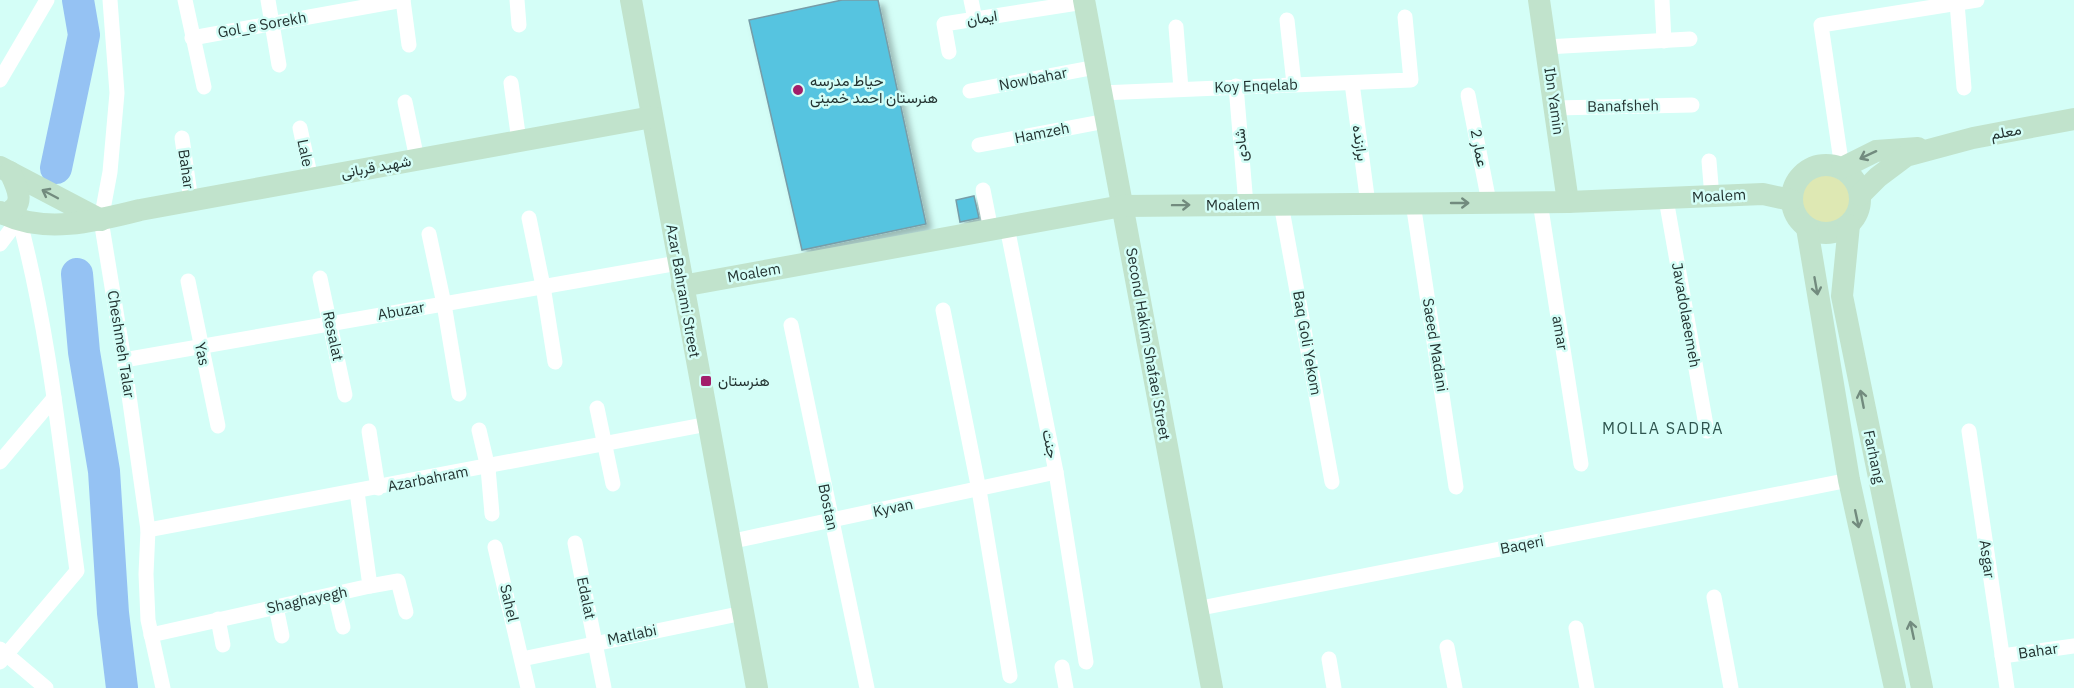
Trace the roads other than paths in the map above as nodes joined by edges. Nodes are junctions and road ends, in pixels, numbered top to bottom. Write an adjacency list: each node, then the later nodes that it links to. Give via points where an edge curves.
1 (47, 0): 29 (street)
2 (110, 0): 72 (street, Cheshmeh Talar, via 117,93 110,172)
3 (184, 0): 21 (street)
4 (268, 0): 18 (street)
5 (403, 0): 13 (street, Gol_e Sorekh); 24 (street)
6 (517, 0): 19 (street)
7 (631, 0): 43 (street, Azar Bahrami Street)
8 (971, 0): 16 (street)
9 (1539, 0): 25 (street, Ibn Yamin)
10 (1662, 0): 23 (street)
11 (1977, 0): 14 (street)
12 (1084, 1): 16 (street, ایمان); 28 (street, Second Hakim Shafaei Street)
13 (384, 2): 18 (street, Gol_e Sorekh)
14 (1957, 3): 35 (street); 53 (street, via 1821,25)
15 (1405, 17): 31 (street, Koy Enqelab, via 1411,80)
16 (975, 19): 26 (street, ایمان, via 944,24)
17 (1287, 20): 32 (street)
18 (273, 23): 21 (street, Gol_e Sorekh); 27 (street)
19 (519, 25)
20 (1176, 27): 36 (street)
21 (192, 38): 34 (street)
22 (1690, 39): 23 (street)
23 (1664, 41): 25 (street)
24 (409, 45)
25 (1546, 47): 42 (street, Ibn Yamin)
26 (950, 52)
27 (279, 65)
28 (1096, 67): 37 (street, Nowbahar); 38 (street, Second Hakim Shafaei Street)
29 (0, 80)
30 (511, 83): 48 (street)
31 (1352, 83): 32 (street, Koy Enqelab); 67 (street, برازنده)
32 (1294, 84): 33 (street, Koy Enqelab)
33 (1236, 86): 36 (street, Koy Enqelab); 68 (street, شادی)
34 (204, 87)
35 (1964, 88)
36 (1181, 89): 38 (street, Koy Enqelab)
37 (970, 91)
38 (1101, 93): 45 (street, Second Hakim Shafaei Street)
39 (1468, 94): 62 (street, عمار 2)
40 (405, 102): 51 (street)
41 (1692, 105): 42 (street, Banafsheh)
42 (1555, 108): 64 (street, Ibn Yamin)
43 (652, 117): 48 (street, شهید قربانی); 78 (street, Azar Bahrami Street)
44 (2074, 118): 50 (street, معلم)
45 (1106, 121): 49 (street, Hamzeh); 69 (street, Second Hakim Shafaei Street)
46 (300, 128): 55 (street, Lale)
47 (182, 138): 61 (street, Bahar)
48 (519, 141): 51 (street, شهید قربانی)
49 (979, 145)
50 (1937, 146): 53 (street, one-way to 53, via 1876,151); 57 (street, via 1906,156)
51 (417, 159): 55 (street, شهید قربانی)
52 (1709, 161): 58 (street)
53 (1842, 168): 57 (street, via 1851,175); 60 (street, via 1830,164 1808,169 1793,188)
54 (5, 169): 70 (street, via 20,194 19,204); 72 (street, one-way to 54)
55 (311, 179): 61 (street, شهید قربانی)
56 (983, 190): 74 (street, جنت)
57 (1860, 195): 73 (street, via 1860,206)
58 (1712, 197): 59 (street, Moalem); 60 (street, Moalem, via 1773,194)
59 (1666, 199): 64 (street, Moalem); 98 (street, Javadolaeemeh)
60 (1791, 200): 75 (street, via 1799,221)
61 (191, 201): 72 (street, شهید قربانی)
62 (1489, 202): 63 (street, Moalem); 65 (street, Moalem, one-way to 62)
63 (1540, 202): 64 (street, Moalem); 102 (street, amar)
64 (1568, 202)
65 (1413, 203): 67 (street, Moalem); 108 (street, Saeed Madani)
66 (1281, 204): 67 (street, Moalem); 68 (street, Moalem); 106 (street, Baq Goli Yekom)
67 (1368, 204)
68 (1246, 205): 69 (street, Moalem, one-way to 68)
69 (1122, 206): 74 (street, Moalem); 122 (street, Second Hakim Shafaei Street)
70 (8, 215): 72 (street, شهید قربانی, via 67,224); 77 (street); 92 (street, via 32,268)
71 (529, 218): 81 (street)
72 (100, 220): 88 (street, Cheshmeh Talar)
73 (1849, 225): 75 (street, via 1829,233); 154 (street, Farhang, one-way to 73, via 1842,296)
74 (999, 228): 82 (street, Moalem); 104 (street, جنت)
75 (1807, 228): 105 (street, Farhang, one-way to 105)
76 (429, 234): 83 (street)
77 (0, 244)
78 (678, 263): 81 (street, Abuzar); 82 (street, Azar Bahrami Street)
79 (320, 278): 85 (street, Resalat)
80 (188, 281): 87 (street, Yas)
81 (543, 286): 83 (street, Abuzar); 89 (street)
82 (682, 286): 94 (street, Azar Bahrami Street)
83 (444, 304): 85 (street, Abuzar); 90 (street)
84 (943, 310): 110 (street)
85 (331, 324): 87 (street, Abuzar); 91 (street, Resalat)
86 (791, 325): 113 (street, Bostan)
87 (200, 347): 88 (street, Abuzar); 95 (street, Yas)
88 (124, 360): 114 (street, Cheshmeh Talar)
89 (555, 362)
90 (459, 394)
91 (345, 395)
92 (54, 398): 101 (street); 134 (street, via 76,571)
93 (597, 408): 100 (street)
94 (708, 424): 100 (street, Azarbahram); 115 (street, Azar Bahrami Street)
95 (218, 426)
96 (479, 430): 103 (street)
97 (369, 431): 109 (street)
98 (1707, 431)
99 (1969, 431): 135 (street, Asgar)
100 (606, 444): 103 (street, Azarbahram); 107 (street)
101 (0, 462)
102 (1581, 464)
103 (488, 468): 109 (street, Azarbahram); 112 (street)
104 (1056, 472): 110 (street, Kyvan); 138 (street, جنت)
105 (1849, 480): 122 (street, Baqeri); 153 (street, Farhang, one-way to 153)
106 (1332, 482)
107 (613, 484)
108 (1456, 487)
109 (378, 488): 111 (street, Azarbahram)
110 (979, 490): 113 (street, Kyvan); 140 (street)
111 (357, 492): 114 (street, Azarbahram); 118 (street)
112 (492, 514)
113 (831, 521): 115 (street, Kyvan); 146 (street, Bostan)
114 (148, 530): 128 (street, Cheshmeh Talar, via 146,574)
115 (729, 542): 124 (street, Azar Bahrami Street)
116 (574, 543): 130 (street, Edalat)
117 (495, 547): 137 (street, Sahel)
118 (370, 586): 119 (street, Shaghayegh); 123 (street, Shaghayegh, via 398,581)
119 (335, 594): 121 (street, Shaghayegh); 126 (street)
120 (1714, 597): 152 (street)
121 (276, 607): 125 (street, Shaghayegh); 129 (street)
122 (1196, 609): 148 (street, Second Hakim Shafaei Street)
123 (406, 612)
124 (743, 613): 130 (street, Matlabi); 145 (street, Azar Bahrami Street)
125 (218, 619): 128 (street, Shaghayegh); 131 (street)
126 (343, 627)
127 (1576, 628): 151 (street)
128 (151, 635): 142 (street, Cheshmeh Talar)
129 (282, 636)
130 (595, 643): 137 (street, Matlabi); 144 (street, Edalat)
131 (224, 645)
132 (2074, 646): 135 (street, Bahar)
133 (1447, 647): 150 (street)
134 (2, 655): 141 (street)
135 (2002, 656): 155 (street, Asgar)
136 (1329, 658): 149 (street)
137 (522, 659): 143 (street, Sahel)
138 (1086, 662)
139 (1062, 666): 147 (street)
140 (1010, 676)
141 (46, 688)
142 (163, 688)
143 (528, 688)
144 (604, 688)
145 (757, 688)
146 (867, 688)
147 (1066, 688)
148 (1212, 688)
149 (1334, 688)
150 (1455, 688)
151 (1587, 688)
152 (1731, 688)
153 (1895, 688)
154 (1922, 688)
155 (2007, 688)

